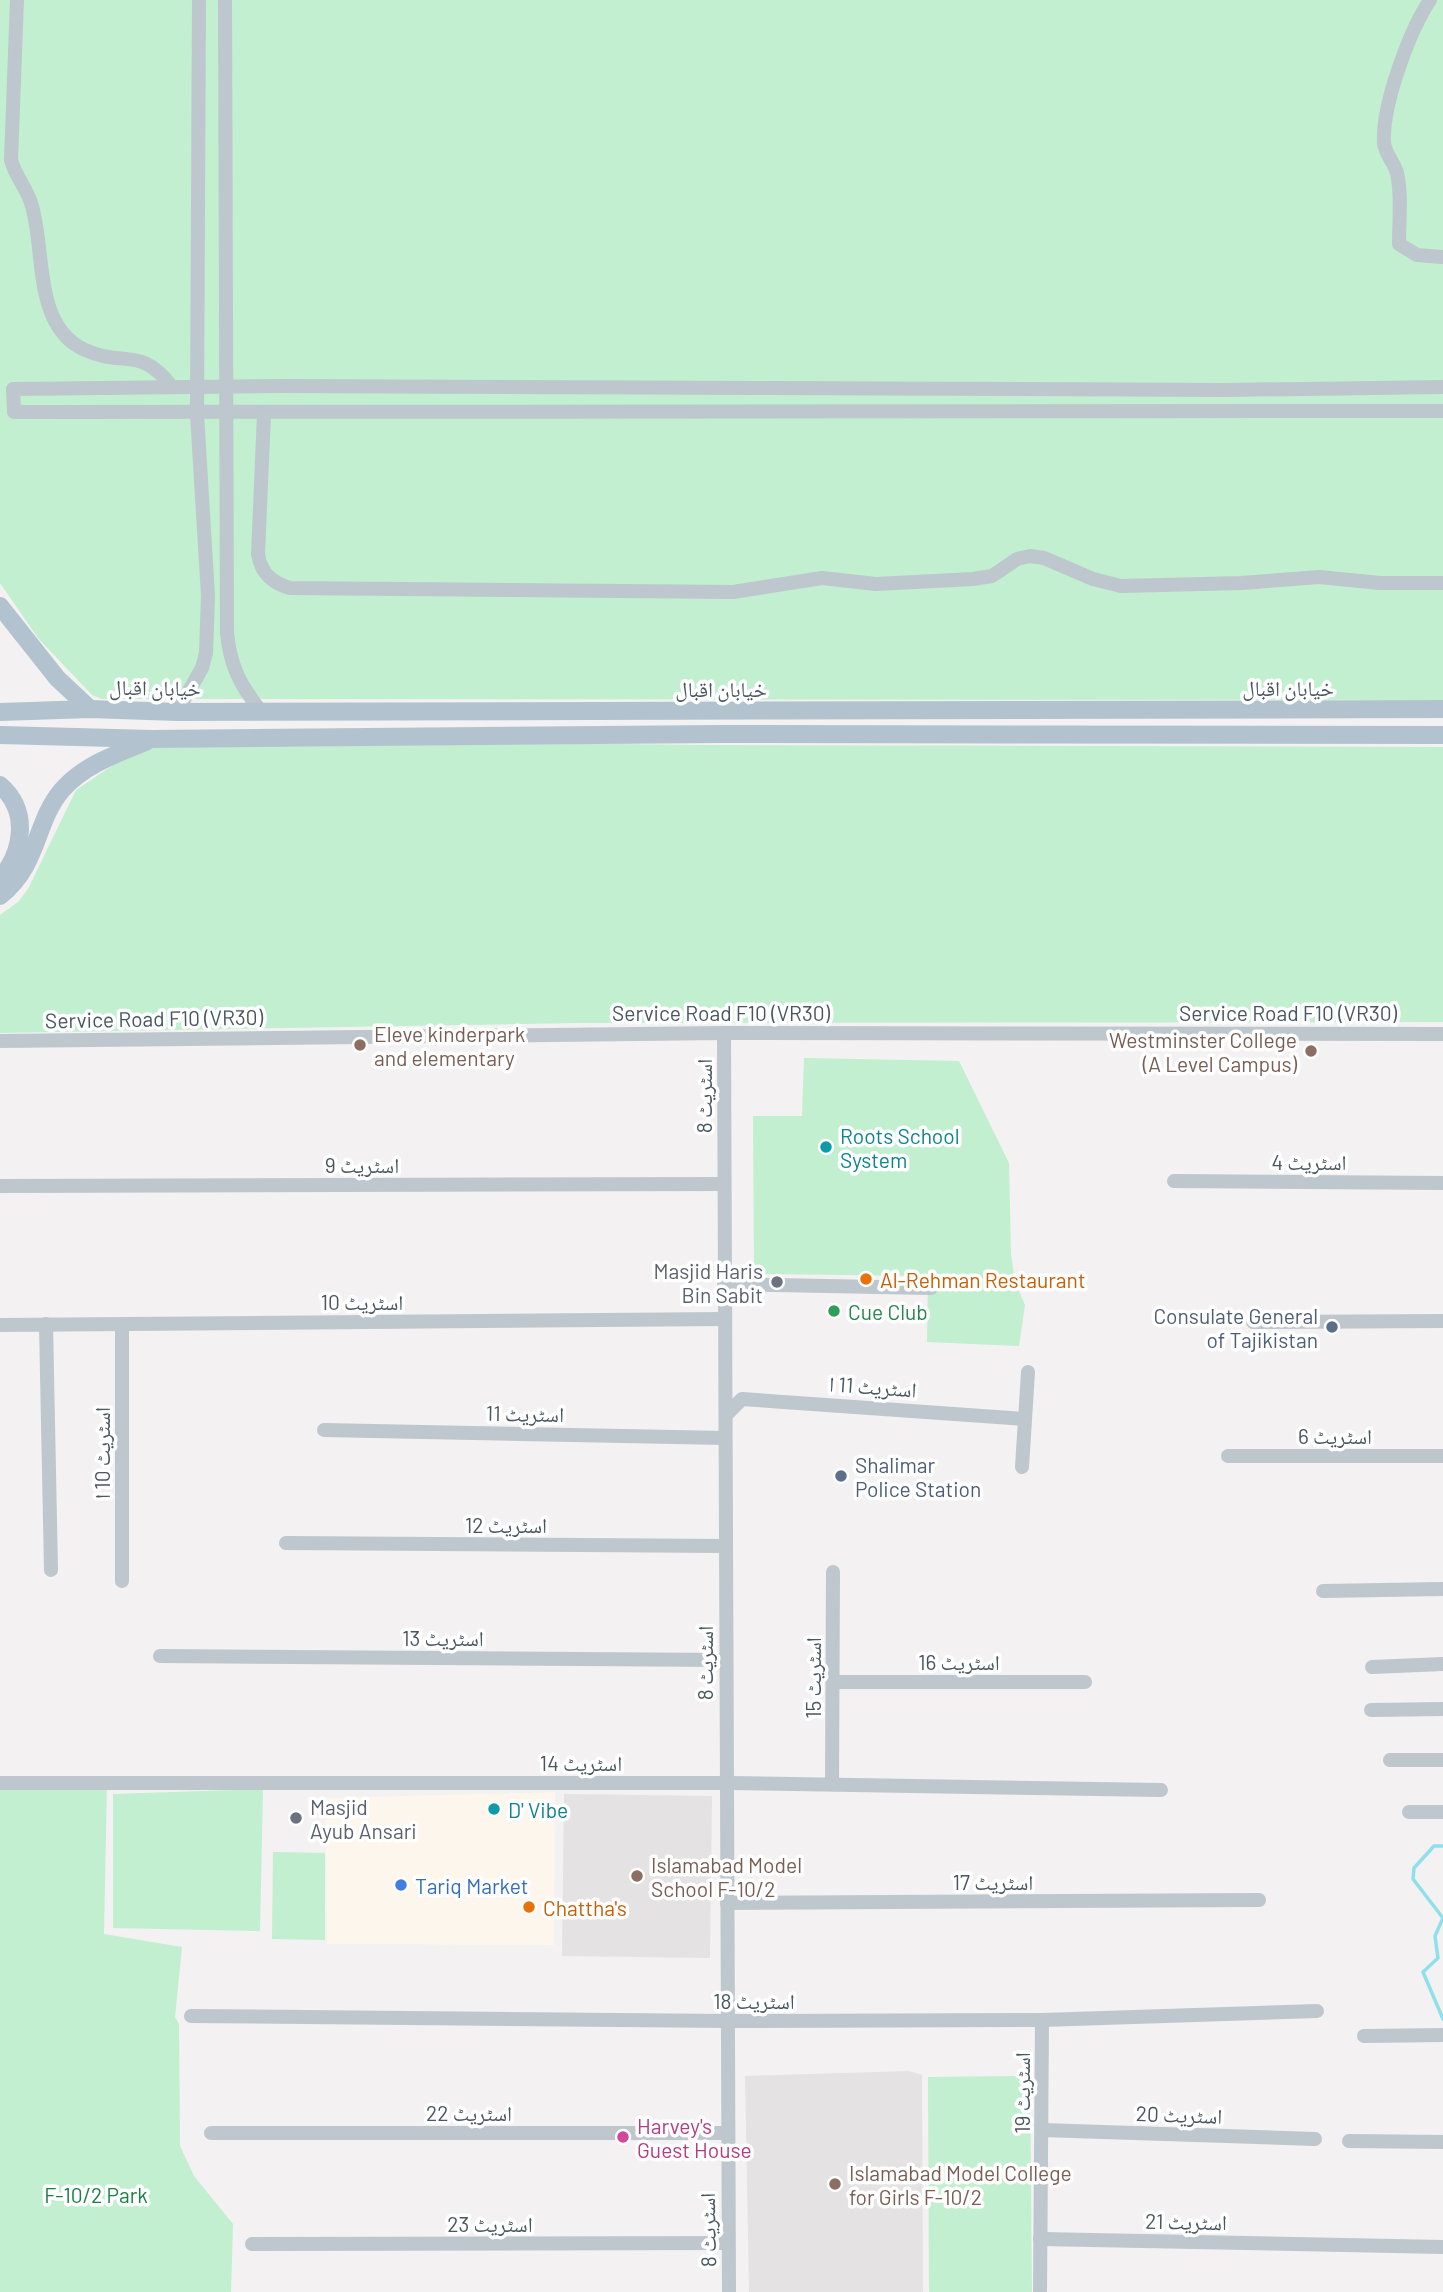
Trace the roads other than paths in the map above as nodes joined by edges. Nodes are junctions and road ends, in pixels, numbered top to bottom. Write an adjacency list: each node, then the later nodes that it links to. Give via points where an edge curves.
1 (17, 0): 6 (street, via 11,160 32,205 52,313 81,348 102,356 144,361)
2 (199, 0): 7 (street)
3 (225, 0): 8 (street)
4 (1430, 0): 5 (street, via 1416,22 1393,84 1384,148 1396,170 1399,244 1417,255)
5 (1443, 257)
6 (172, 387): 7 (street); 11 (street, via 13,389 14,412)
7 (199, 387): 8 (street); 11 (street)
8 (228, 387): 9 (street); 12 (street)
9 (1443, 387)
10 (1443, 411): 13 (street)
11 (197, 414): 12 (street); 20 (street, via 208,596 206,653)
12 (228, 414): 13 (street); 18 (street, via 229,654 236,677)
13 (264, 414): 14 (street, via 258,554 268,576 290,588 733,592 822,578 876,584 973,579 992,576 1030,556 1121,586 1319,577)
14 (1443, 583)
15 (0, 606): 16 (main road, via 57,678)
16 (90, 709): 19 (main road, خیابان اقبال); 20 (main road, خیابان اقبال)
17 (1443, 709): 18 (main road, خیابان اقبال)
18 (260, 710): 20 (main road, خیابان اقبال)
19 (0, 712)
20 (177, 712)
21 (0, 735): 23 (main road)
22 (1443, 735): 23 (main road)
23 (152, 739): 26 (main road, via 76,775 60,792 22,874)
24 (0, 785): 25 (main road, via 21,823 13,861)
25 (0, 879)
26 (0, 896)
27 (724, 1033): 28 (street, Service Road F10 (VR30)); 29 (street, Service Road F10 (VR30)); 32 (street, اسٹریٹ 8)
28 (1443, 1034)
29 (0, 1041)
30 (1174, 1181): 31 (street, اسٹریٹ 4)
31 (1443, 1183)
32 (724, 1184): 33 (street, اسٹریٹ 9); 34 (street, اسٹریٹ 8)
33 (0, 1186)
34 (724, 1284): 35 (street); 36 (street, اسٹریٹ 8)
35 (932, 1288)
36 (725, 1319): 40 (street, اسٹریٹ 10); 43 (street, اسٹریٹ 8)
37 (1443, 1321): 38 (street)
38 (1253, 1322)
39 (46, 1324): 40 (street, اسٹریٹ 10); 41 (street, اسٹریٹ 10); 52 (street)
40 (122, 1324): 54 (street, اسٹریٹ 10 ا)
41 (0, 1325)
42 (1028, 1371): 44 (street)
43 (726, 1415): 44 (street, اسٹریٹ 11 ا, via 742,1399); 46 (street, اسٹریٹ 8)
44 (1024, 1419): 49 (street)
45 (324, 1430): 46 (street, اسٹریٹ 11)
46 (725, 1437): 51 (street, اسٹریٹ 8)
47 (1443, 1455): 48 (street, اسٹریٹ 6)
48 (1227, 1456)
49 (1022, 1467)
50 (286, 1543): 51 (street, اسٹریٹ 12)
51 (725, 1546): 58 (street, اسٹریٹ 8)
52 (51, 1570)
53 (833, 1572): 61 (street, اسٹریٹ 15)
54 (122, 1581)
55 (1443, 1589): 56 (street)
56 (1323, 1591)
57 (160, 1657): 58 (street, اسٹریٹ 13)
58 (725, 1660): 68 (street, اسٹریٹ 8)
59 (1443, 1664): 60 (street)
60 (1372, 1667)
61 (834, 1682): 62 (street, اسٹریٹ 16); 69 (street, اسٹریٹ 15)
62 (1085, 1682)
63 (1443, 1709): 64 (street)
64 (1371, 1710)
65 (1390, 1760): 66 (street)
66 (1443, 1760)
67 (0, 1783): 68 (street, اسٹریٹ 14)
68 (727, 1783): 69 (street, اسٹریٹ 14); 74 (street, اسٹریٹ 8)
69 (832, 1784): 70 (street, اسٹریٹ 14)
70 (1161, 1790)
71 (1409, 1812): 72 (street)
72 (1443, 1812)
73 (1259, 1900): 74 (street, اسٹریٹ 17)
74 (727, 1903): 78 (street, اسٹریٹ 8)
75 (1317, 2011): 77 (street, اسٹریٹ 18)
76 (191, 2016): 78 (street, اسٹریٹ 18)
77 (1042, 2020): 78 (street, اسٹریٹ 18); 81 (street, اسٹریٹ 19)
78 (727, 2021): 83 (street, اسٹریٹ 8)
79 (1443, 2035): 80 (street)
80 (1364, 2036)
81 (1042, 2130): 84 (street, اسٹریٹ 20); 87 (street, اسٹریٹ 19)
82 (211, 2133): 83 (street, اسٹریٹ 22)
83 (727, 2133): 88 (street, اسٹریٹ 8)
84 (1315, 2140)
85 (1349, 2141): 86 (street)
86 (1443, 2142)
87 (1040, 2239): 90 (street, اسٹریٹ 21); 92 (street, اسٹریٹ 19)
88 (728, 2243): 89 (street, اسٹریٹ 23); 91 (street, اسٹریٹ 8)
89 (252, 2244)
90 (1443, 2247)
91 (729, 2292)
92 (1040, 2292)

